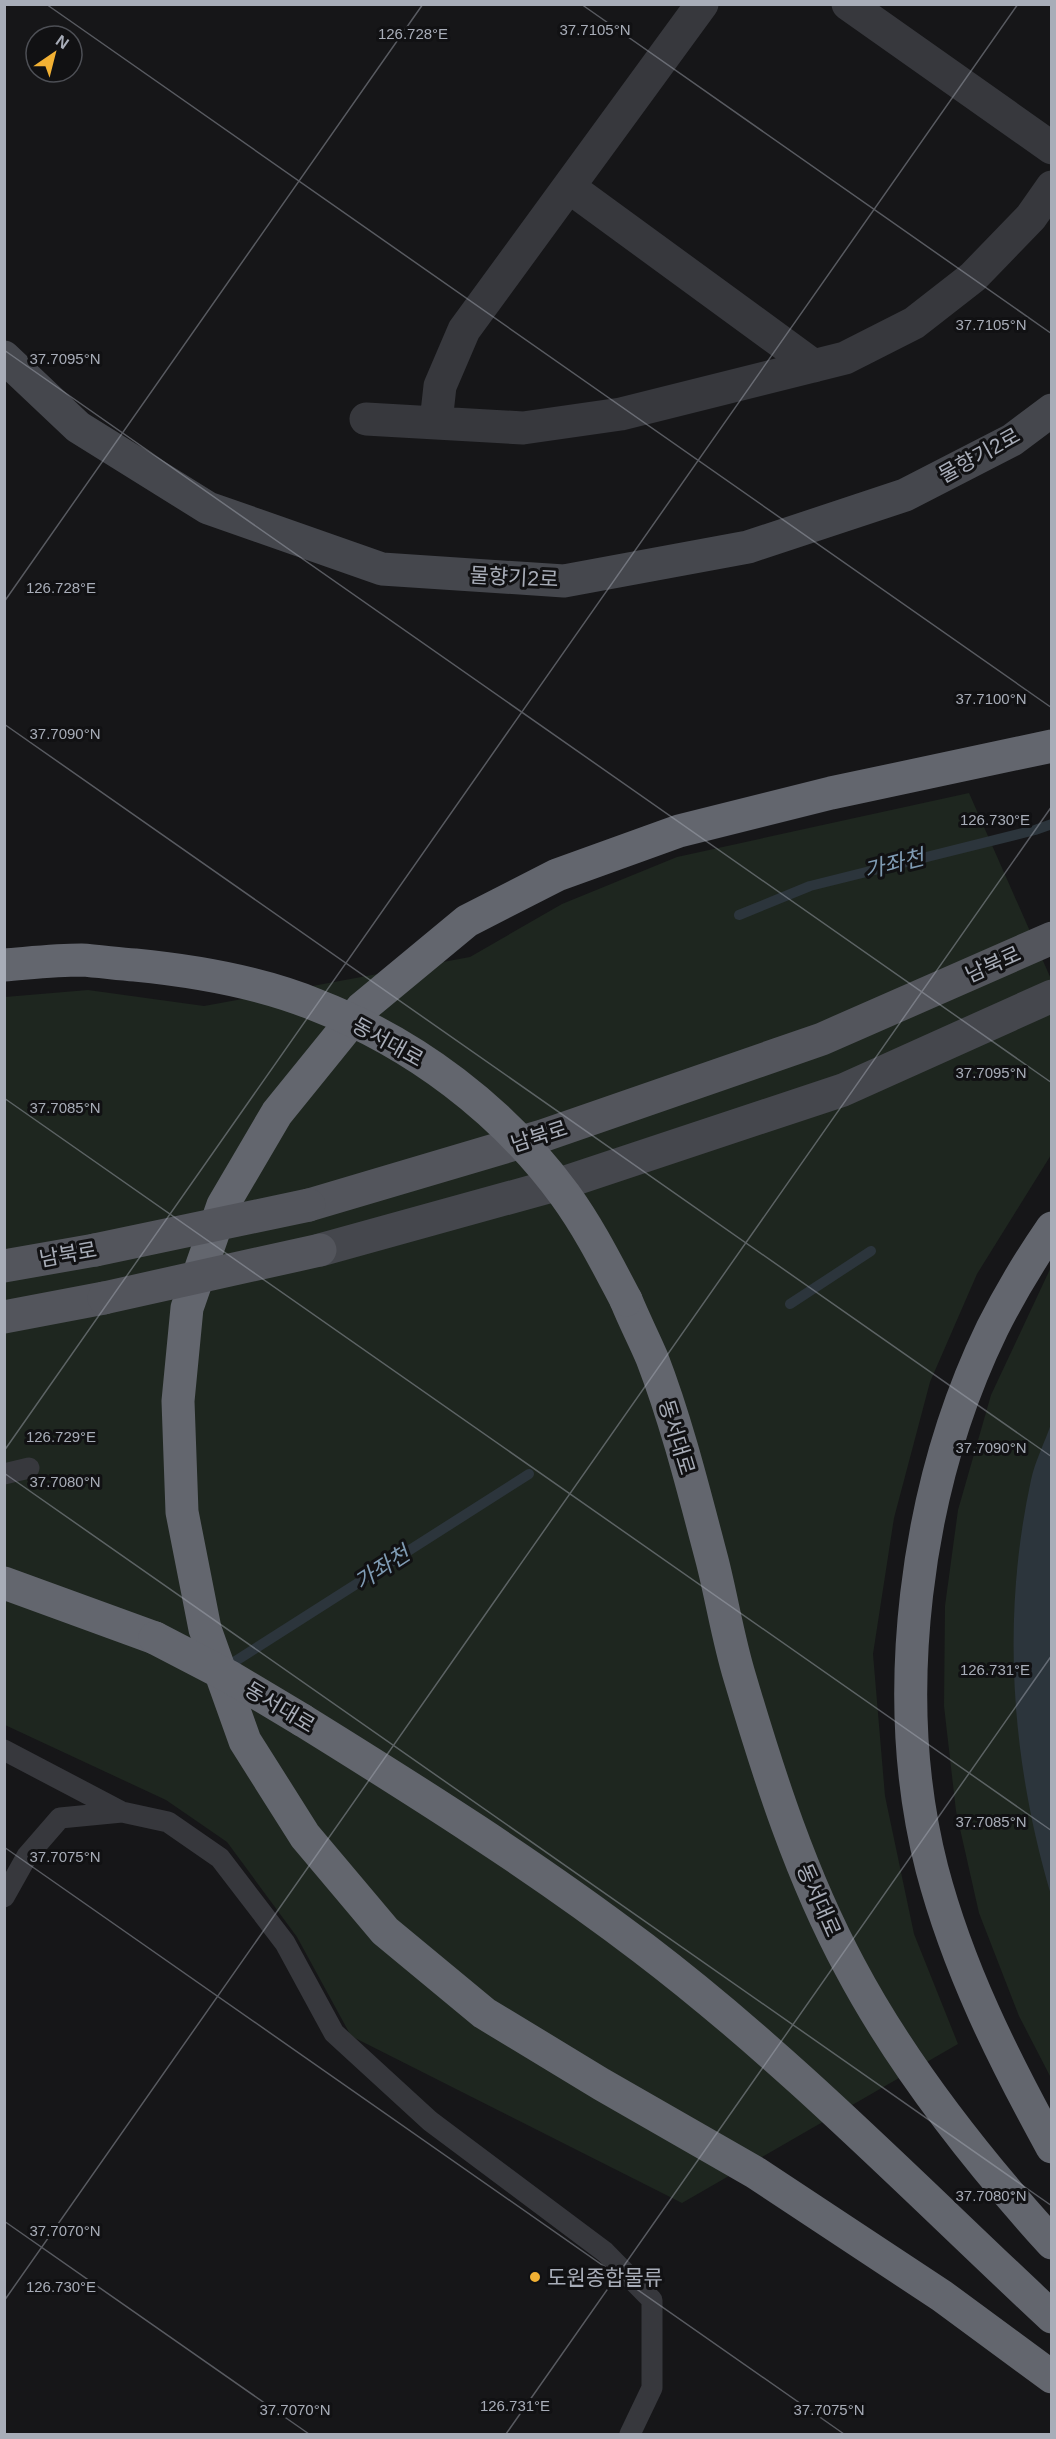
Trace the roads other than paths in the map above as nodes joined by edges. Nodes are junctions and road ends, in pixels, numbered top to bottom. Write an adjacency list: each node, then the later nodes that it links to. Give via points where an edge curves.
1 (702, 4): 4 (street)
2 (848, 4): 3 (street)
3 (1052, 148)
4 (569, 187): 6 (street); 10 (street, via 464,330 440,386)
5 (1052, 187): 6 (street, via 1031,217 973,277 914,323 845,358)
6 (814, 366): 10 (street, via 621,414 523,428)
7 (9, 370): 8 (street, 물향기2로, via 78,427 208,508 382,569 564,581 748,547 905,495 1012,440)
8 (1052, 410)
9 (366, 418): 10 (street)
10 (435, 422)
11 (1052, 746): 28 (highway, via 831,793 679,831 557,875 467,921 362,1008 277,1113 223,1205 187,1308 178,1401 182,1512 205,1629 245,1741 305,1836 385,1931 484,2013 756,2173 942,2296)
12 (1052, 938): 17 (main road, 남북로, bridge, via 822,1039 542,1136 309,1205)
13 (4, 965): 26 (highway, 동서대로, bridge, via 81,960 173,969 251,985 315,1004 376,1032 430,1065 482,1105 529,1150 595,1240 652,1358 712,1562 739,1676 814,1894 850,1968 913,2070 1000,2186)
14 (1052, 996): 16 (street, via 843,1089 566,1182)
15 (1052, 1228): 25 (highway, via 992,1330 941,1466 916,1599 911,1726 918,1799 932,1868 954,1940 979,2007)
16 (320, 1250): 18 (main road, bridge)
17 (4, 1266)
18 (4, 1317)
19 (29, 1468): 20 (lane)
20 (4, 1474)
21 (8, 1584): 27 (highway, 동서대로, bridge, via 155,1638 230,1677 525,1864 644,1949 753,2039 862,2136)
22 (4, 1750): 23 (lane)
23 (122, 1812): 24 (lane, via 60,1818 27,1856); 29 (lane, via 168,1822 220,1858 285,1943 334,2032 430,2121 605,2253 652,2300 652,2388)
24 (4, 1897)
25 (1052, 2147)
26 (1052, 2242)
27 (1052, 2317)
28 (1052, 2377)
29 (630, 2434)

